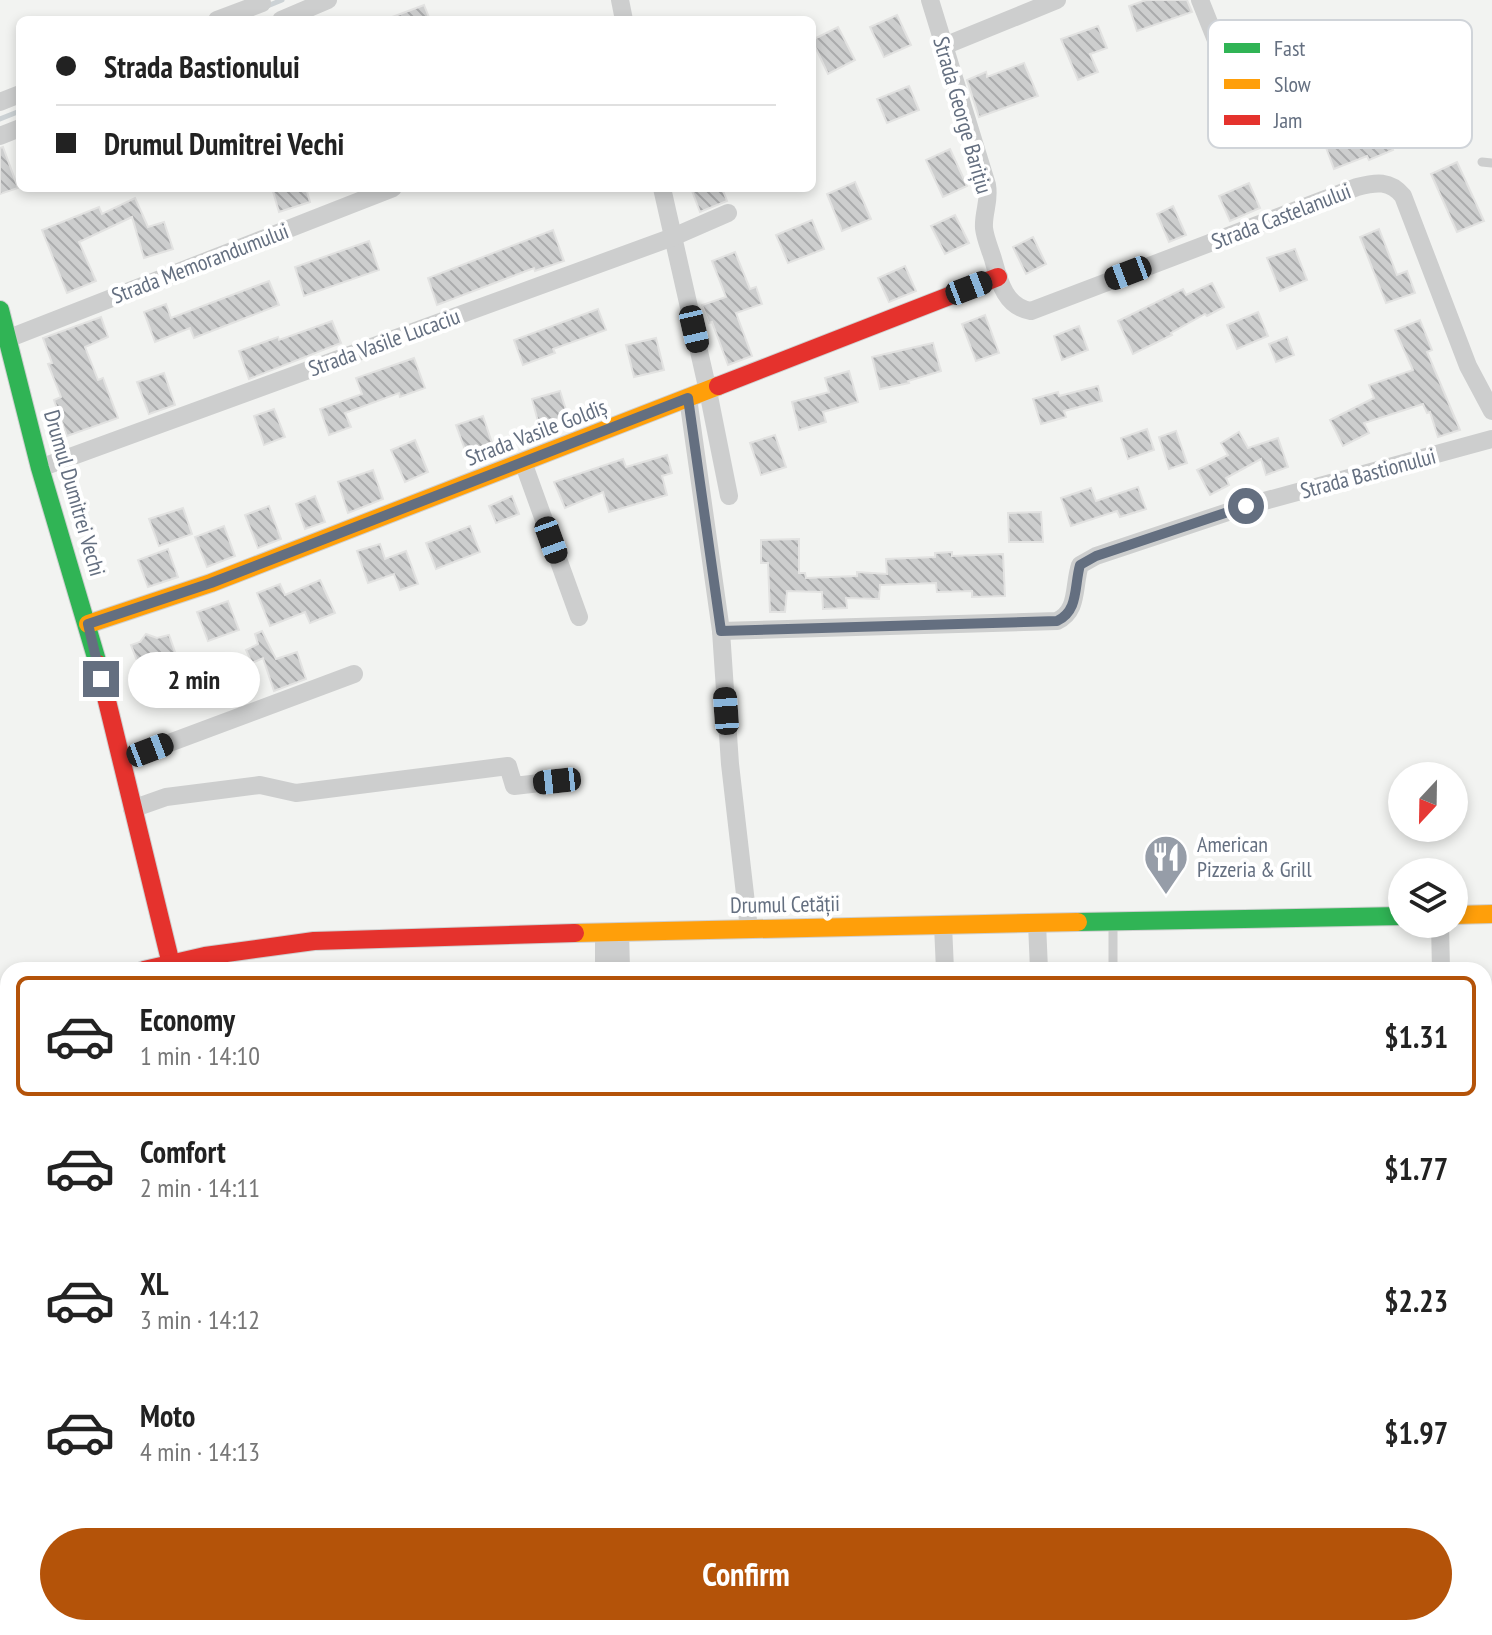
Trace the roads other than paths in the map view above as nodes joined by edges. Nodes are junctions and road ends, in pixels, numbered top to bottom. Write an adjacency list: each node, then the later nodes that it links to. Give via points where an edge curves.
1 (328, 0): 7 (street)
2 (930, 0): 9 (street, Strada George Barițiu)
3 (1057, 0): 9 (street)
4 (1200, 0): 8 (street)
5 (262, 3): 6 (street)
6 (228, 16)
7 (290, 16)
8 (1208, 20)
9 (944, 46): 14 (street, Strada George Barițiu, via 987,185 990,201 984,229)
10 (383, 192): 16 (street, Strada Memorandumului)
11 (663, 192): 13 (street)
12 (728, 213): 13 (street, Strada Vasile Lucaciu)
13 (673, 237): 17 (street); 22 (street, Strada Vasile Lucaciu)
14 (998, 277): 17 (main road, Strada Vasile Goldiș); 19 (street, Strada Castelanului, via 1011,302 1031,311 1357,187 1389,184 1403,196 1468,366)
15 (0, 310): 16 (main road, Drumul Dumitrei Vechi)
16 (7, 339): 22 (main road, Drumul Dumitrei Vechi)
17 (708, 391): 18 (main road, Strada Vasile Goldiș); 23 (street)
18 (688, 398): 21 (main road, Strada Vasile Goldiș); 26 (street)
19 (1492, 411)
20 (1492, 439): 26 (street, Strada Bastionului, via 1246,506 1096,556 1080,565 1075,601 1067,616 1057,621)
21 (523, 462): 24 (street); 25 (main road, Strada Vasile Goldiș, via 211,583)
22 (40, 468): 25 (main road, Drumul Dumitrei Vechi)
23 (729, 496)
24 (579, 617)
25 (88, 624): 28 (main road, Drumul Dumitrei Vechi)
26 (721, 631): 37 (street)
27 (354, 674): 28 (street)
28 (121, 761): 30 (main road, Drumul Dumitrei Vechi)
29 (557, 781): 30 (street, via 514,786 508,766 296,793 260,785 166,797)
30 (132, 809): 40 (main road, Drumul Dumitrei Vechi)
31 (1492, 914): 32 (main road)
32 (1468, 915)
33 (1388, 916): 34 (main road, Drumul Cetății)
34 (1113, 921): 35 (main road, Drumul Cetății); 46 (lane)
35 (1037, 923): 36 (main road, Drumul Cetății); 45 (street)
36 (943, 925): 37 (main road, Drumul Cetății); 44 (street)
37 (749, 929): 38 (main road, Drumul Cetății)
38 (612, 932): 41 (main road, Drumul Cetății, via 314,941); 42 (street); 43 (street)
39 (1440, 938): 47 (street)
40 (170, 962)
41 (186, 962)
42 (606, 962)
43 (619, 962)
44 (945, 962)
45 (1039, 962)
46 (1113, 962)
47 (1441, 962)

